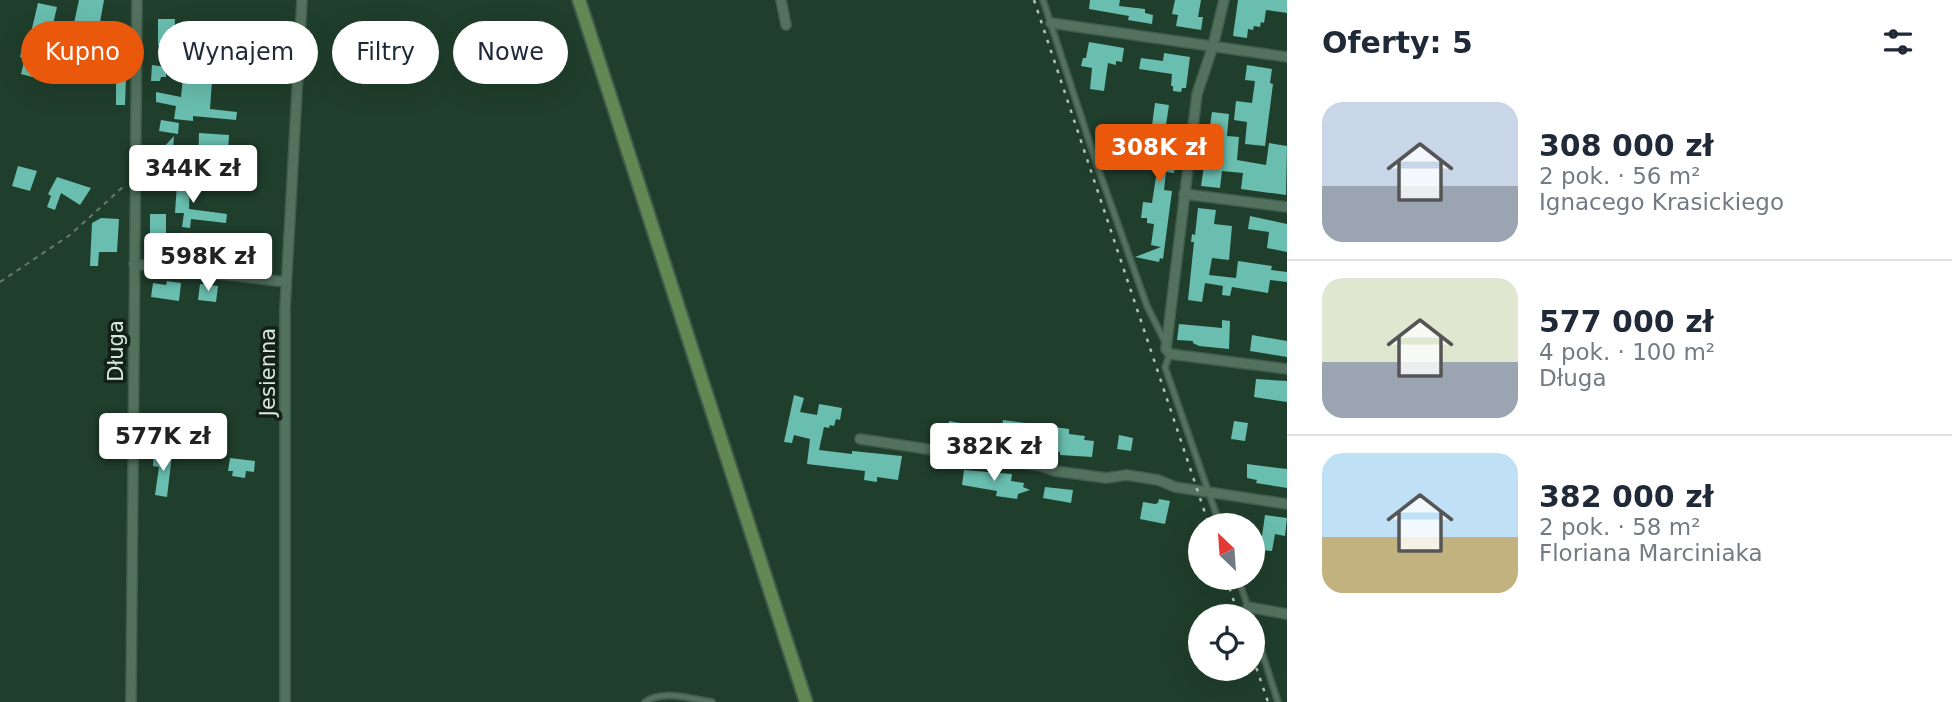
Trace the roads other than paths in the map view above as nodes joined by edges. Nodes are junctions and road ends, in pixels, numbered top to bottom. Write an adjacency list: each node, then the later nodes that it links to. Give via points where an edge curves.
1 (137, 0): 13 (street, Długa)
2 (302, 0): 14 (street, Jesienna)
3 (579, 0): 29 (main road)
4 (781, 0): 8 (street)
5 (1044, 0): 7 (lane)
6 (1224, 0): 9 (street)
7 (1051, 23): 9 (street); 15 (lane, via 1147,306)
8 (786, 25)
9 (1213, 46): 10 (street); 11 (street, via 1197,94)
10 (1287, 57)
11 (1184, 194): 12 (street); 15 (street)
12 (1287, 207)
13 (134, 264): 14 (street); 25 (street, Długa)
14 (286, 282): 26 (street, Jesienna)
15 (1166, 343): 16 (street)
16 (1170, 354): 17 (street); 19 (lane, via 1165,367)
17 (1287, 369)
18 (860, 439): 19 (street, via 1106,478 1127,475)
19 (1210, 492): 20 (street); 21 (lane)
20 (1287, 504)
21 (1216, 513)
22 (1265, 612): 23 (street)
23 (1287, 614)
24 (1265, 661): 30 (lane)
25 (131, 702)
26 (285, 702)
27 (645, 702): 28 (lane, via 663,695)
28 (712, 702)
29 (806, 702)
30 (1278, 702)

